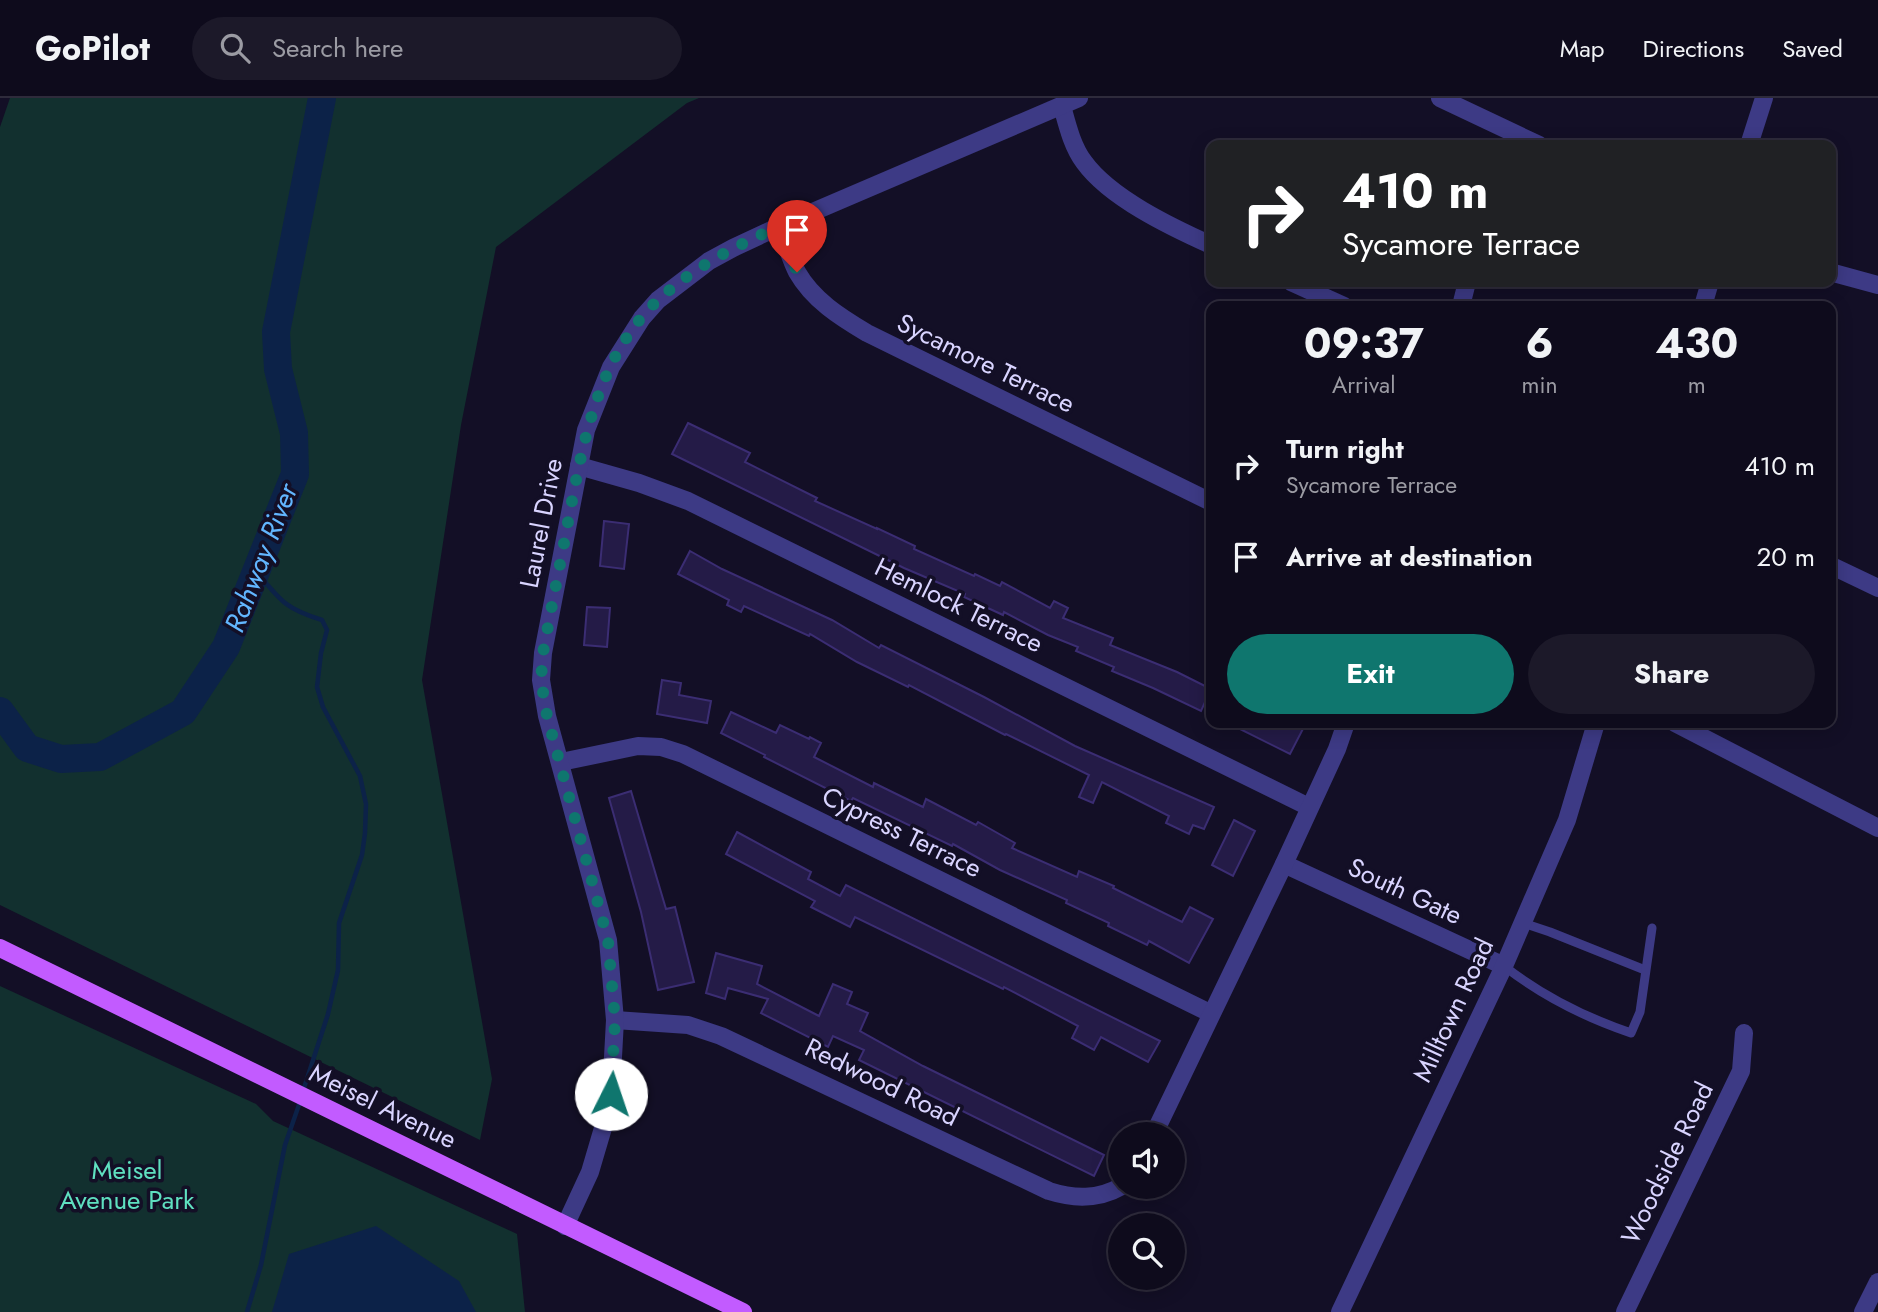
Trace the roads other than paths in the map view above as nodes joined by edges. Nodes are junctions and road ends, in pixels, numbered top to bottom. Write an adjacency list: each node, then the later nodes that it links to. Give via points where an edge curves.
1 (1079, 98): 4 (street, Laurel Drive)
2 (1440, 98): 5 (street)
3 (1764, 98): 6 (street)
4 (1062, 106): 7 (street, Laurel Drive); 8 (street, via 1084,162 1111,188 1135,206)
5 (1515, 140)
6 (1751, 140)
7 (780, 226): 13 (street, Laurel Drive, via 709,261 642,318 611,367 586,430); 14 (street, Sycamore Terrace, via 797,272 838,315)
8 (1206, 242)
9 (1836, 274): 10 (street)
10 (1878, 285)
11 (1302, 287): 12 (street)
12 (1333, 301)
13 (579, 466): 20 (street, Laurel Drive, via 541,680); 21 (street, Hemlock Terrace, via 688,501)
14 (1206, 500)
15 (1836, 568): 16 (street)
16 (1878, 588)
17 (1344, 728): 21 (street)
18 (1595, 728): 24 (street, Milltown Road, via 1567,820)
19 (1685, 728): 22 (street)
20 (561, 762): 29 (street, Cypress Terrace, via 638,746 683,754); 30 (street, Laurel Drive, via 608,940)
21 (1309, 807): 23 (street)
22 (1878, 828)
23 (1284, 864): 27 (street, South Gate); 29 (street)
24 (1522, 923): 27 (street, Milltown Road); 28 (lane)
25 (1651, 928): 28 (lane)
26 (0, 948): 34 (main road, Meisel Avenue)
27 (1504, 967): 28 (lane, via 1525,983 1631,1033 1640,1012); 37 (street, Milltown Road)
28 (1645, 971)
29 (1210, 1013): 32 (street)
30 (615, 1020): 33 (street, Redwood Road, via 688,1025 721,1036 1049,1191 1082,1198); 34 (street, Laurel Drive, via 611,1094 603,1128 590,1172)
31 (1744, 1033): 38 (street, Woodside Road, via 1741,1071)
32 (1160, 1122)
33 (1108, 1192)
34 (565, 1226): 36 (main road, Meisel Avenue)
35 (1878, 1282): 39 (street)
36 (732, 1310)
37 (1340, 1312)
38 (1625, 1312)
39 (1863, 1312)

